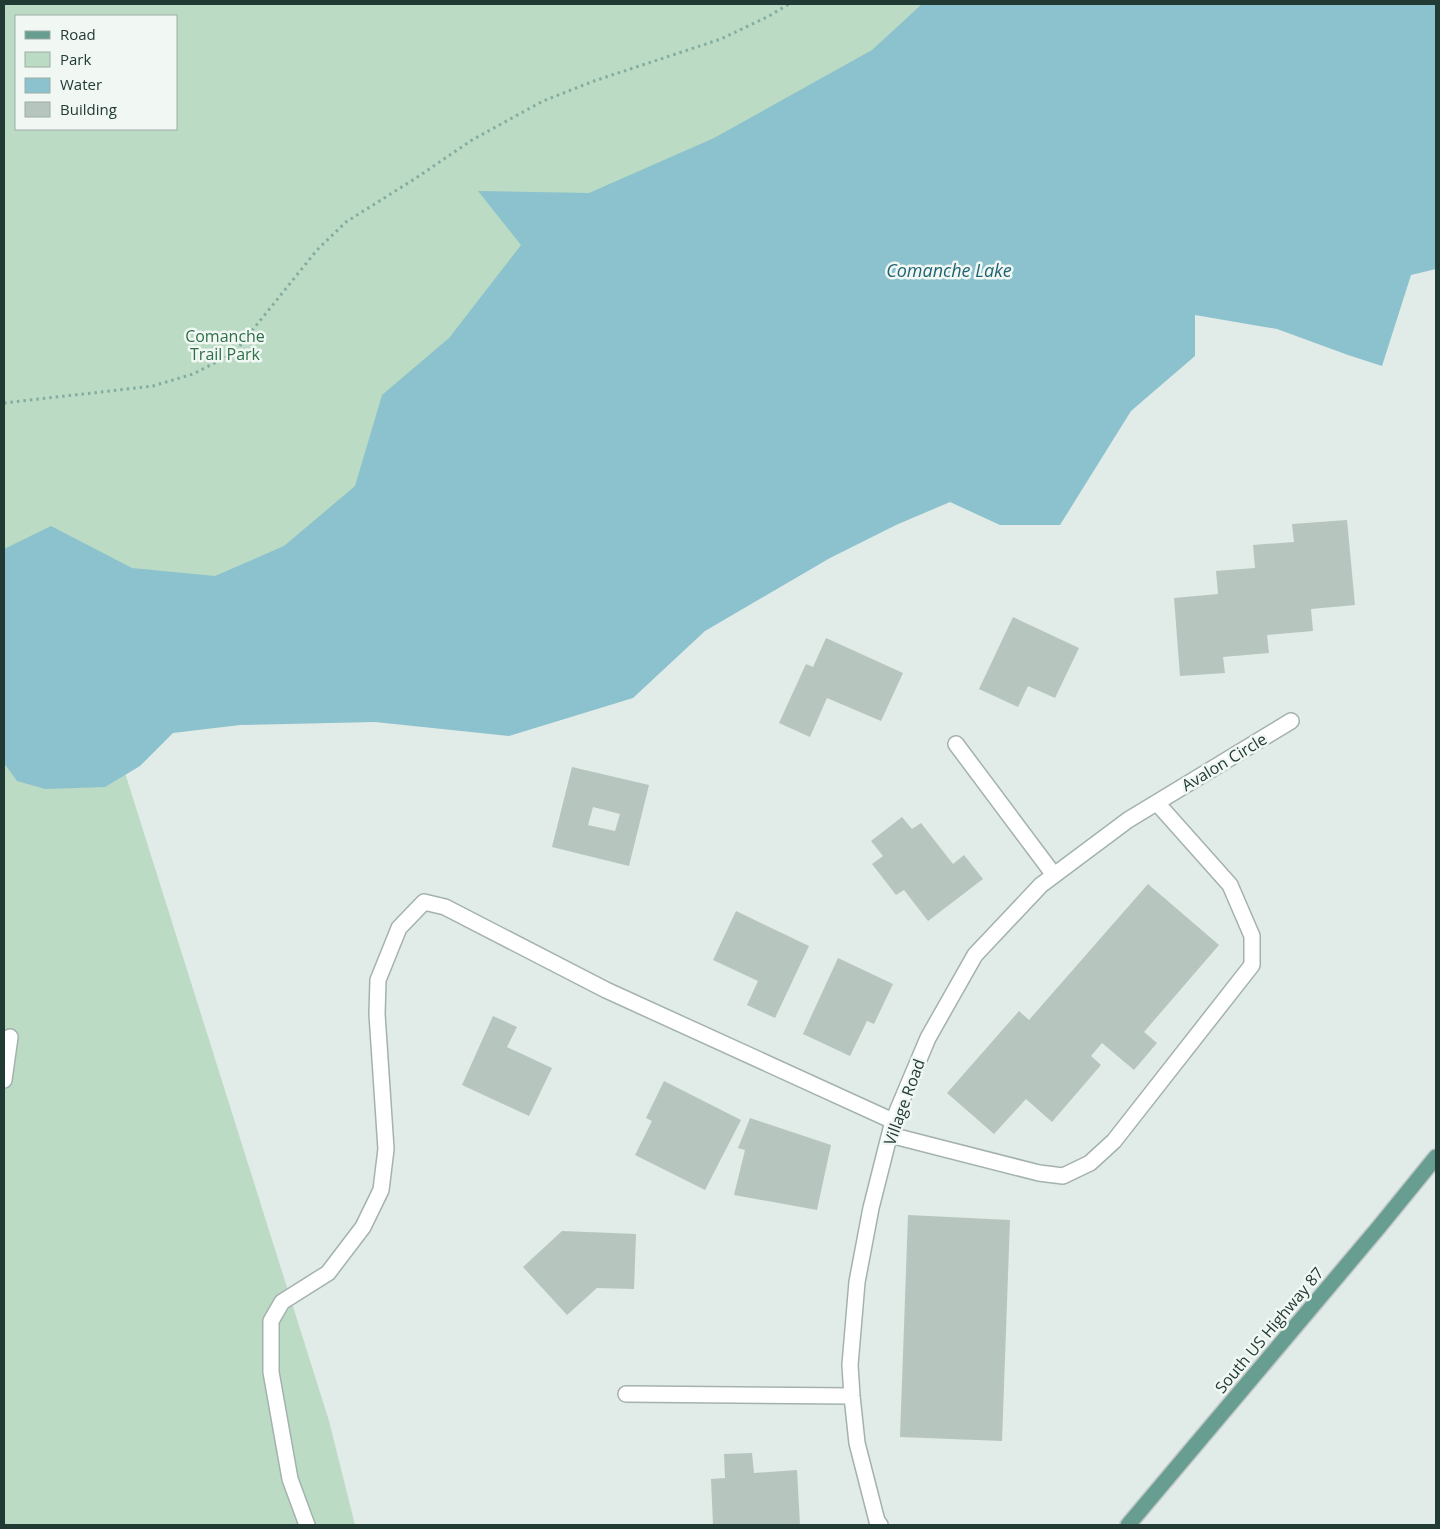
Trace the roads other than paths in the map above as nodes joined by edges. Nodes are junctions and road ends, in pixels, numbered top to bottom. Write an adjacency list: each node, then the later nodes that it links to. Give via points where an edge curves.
1 (1292, 721): 3 (street, Avalon Circle)
2 (956, 744): 4 (street)
3 (1157, 803): 4 (street, Village Road, via 1128,820); 7 (street, via 1230,885 1252,936 1252,965 1114,1141 1090,1163 1064,1176 1039,1173)
4 (1054, 875): 7 (street, Village Road, via 975,955 928,1038)
5 (10, 1037): 6 (street)
6 (4, 1080)
7 (892, 1128): 10 (street, Village Road, via 871,1208 857,1282 850,1365); 11 (street, via 606,990 445,907 424,902 398,928 378,980 377,1014 386,1149 380,1190 363,1227 328,1273 282,1302 271,1321 271,1372 290,1478)
8 (1436, 1157): 13 (main road, South US Highway 87)
9 (626, 1394): 10 (street)
10 (852, 1396): 12 (street, Village Road, via 857,1443)
11 (307, 1525)
12 (880, 1525)
13 (1128, 1525)

